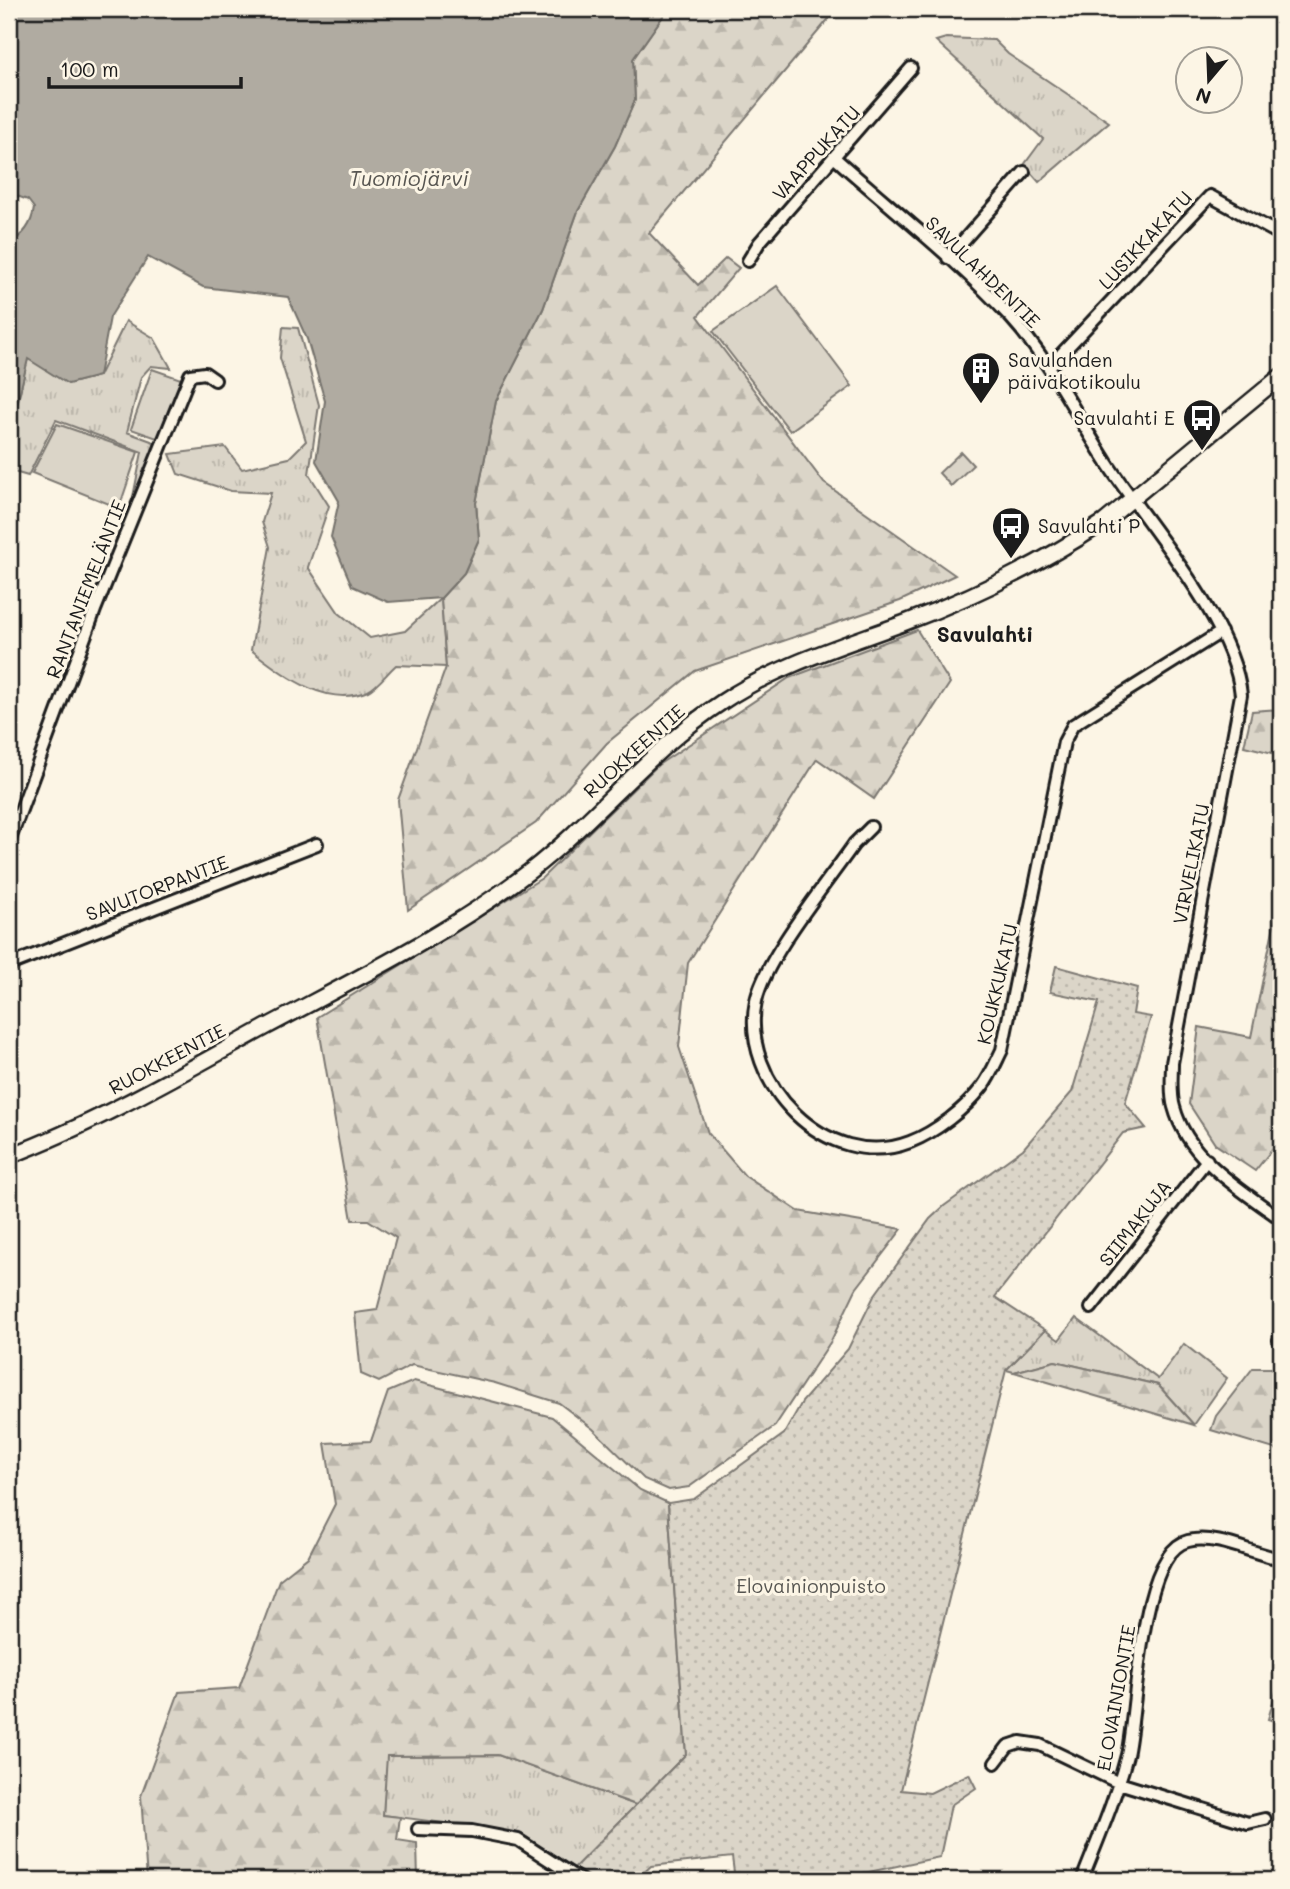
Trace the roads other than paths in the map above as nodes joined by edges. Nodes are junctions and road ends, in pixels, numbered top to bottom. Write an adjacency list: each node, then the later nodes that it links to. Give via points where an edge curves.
1 (911, 68): 2 (street, VAAPPUKATU)
2 (835, 158): 5 (street, SAVULAHDENTIE); 6 (street, VAAPPUKATU)
3 (1024, 172): 5 (street)
4 (1281, 235): 7 (street, LUSIKKAKATU, via 1210,197)
5 (948, 258): 7 (street, SAVULAHDENTIE, via 1011,318)
6 (748, 261)
7 (1049, 367): 10 (street, SAVULAHDENTIE)
8 (1281, 376): 10 (street, RUOKKEENTIE)
9 (215, 380): 13 (street, RANTANIEMELÄNTIE, via 205,373 190,375 94,610)
10 (1132, 498): 11 (street, VIRVELIKATU); 16 (street, RUOKKEENTIE, via 1074,542 1027,568 905,622 796,663 725,700 664,745 531,870 478,908 100,1117)
11 (1222, 632): 12 (street, KOUKKUKATU, via 1073,725 1064,742 1002,1050 983,1086 955,1114 912,1141 876,1147 820,1133 777,1096 760,1062 753,1018 767,969 854,844); 17 (street, VIRVELIKATU, via 1238,670 1241,695 1172,1063 1173,1105 1184,1132)
12 (871, 827)
13 (9, 842)
14 (317, 844): 15 (street, SAVUTORPANTIE)
15 (9, 965)
16 (9, 1156)
17 (1206, 1160): 18 (street, VIRVELIKATU); 19 (street, SIIMAKUJA)
18 (1281, 1219)
19 (1091, 1308)
20 (1281, 1559): 22 (street, ELOVAINIONTIE, via 1208,1540 1185,1541 1165,1559 1140,1642 1128,1751)
21 (995, 1763): 22 (street, via 1007,1746 1020,1742 1040,1745)
22 (1119, 1783): 23 (street, via 1248,1823); 26 (street, ELOVAINIONTIE)
23 (1265, 1819)
24 (418, 1829): 25 (street, via 472,1831 518,1840)
25 (580, 1880)
26 (1082, 1880)

